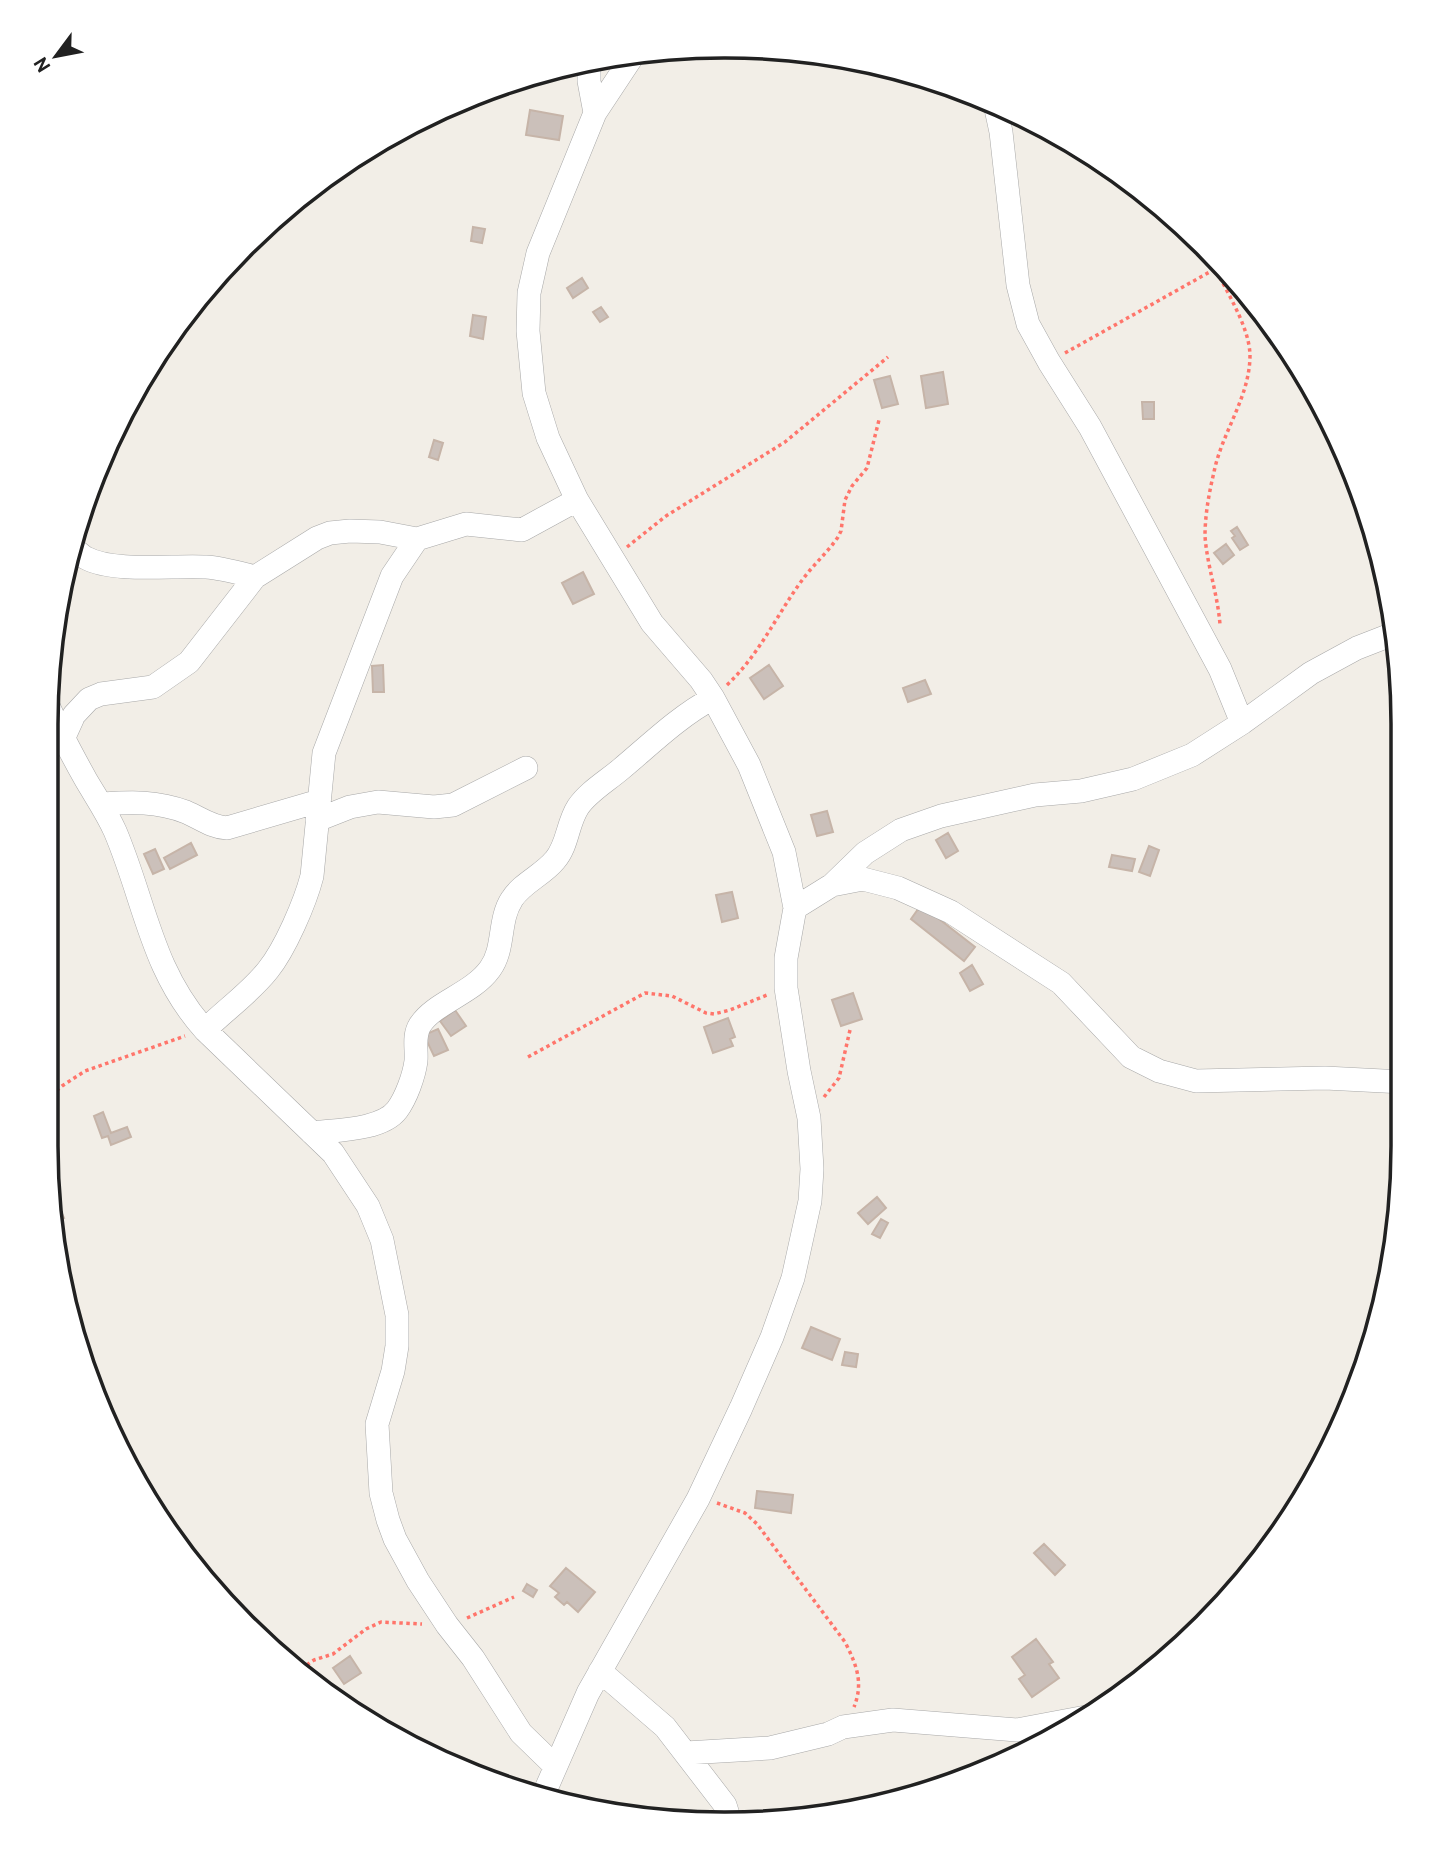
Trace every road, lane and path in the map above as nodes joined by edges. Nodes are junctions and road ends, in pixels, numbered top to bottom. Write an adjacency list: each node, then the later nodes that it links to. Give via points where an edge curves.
1 (627, 65): 3 (street)
2 (589, 72): 3 (street)
3 (595, 113): 10 (street, via 538,253 527,331 534,393 548,438)
4 (998, 117): 8 (street, via 1018,285 1028,324)
5 (1213, 271): 8 (path)
6 (1219, 277): 15 (path, via 1244,327 1250,355 1244,392 1214,468 1208,503 1205,536)
7 (888, 357): 13 (path, via 785,442 666,516)
8 (1049, 362): 18 (street, via 1090,427 1220,669)
9 (879, 420): 17 (path, via 867,468 845,500 838,537 803,579 740,673)
10 (577, 499): 11 (street, via 522,530 466,524); 13 (street)
11 (417, 539): 14 (street, via 380,532 330,533); 23 (street, via 392,576 331,733 324,753)
12 (80, 553): 14 (street, via 87,559 140,568 209,567)
13 (612, 559): 17 (street, via 652,623)
14 (255, 577): 20 (street, via 189,662 153,687 89,699 74,715)
15 (1221, 629)
16 (1386, 637): 18 (street, via 1311,673)
17 (713, 698): 25 (street, via 749,765 784,852); 33 (street, via 659,735 584,799 571,820 563,850 512,897 497,959 489,971 473,988 420,1025 411,1082 397,1111 380,1123)
18 (1242, 723): 24 (street, via 1192,755 1133,779 941,816 901,831 865,853)
19 (58, 725): 20 (street)
20 (64, 737): 22 (street)
21 (526, 768): 23 (street, via 453,805 377,802)
22 (102, 804): 23 (street, via 162,804 214,827 227,828); 27 (street, via 116,832 157,954 186,1009)
23 (318, 810): 27 (street, via 309,889 279,954 255,984)
24 (832, 884): 25 (street); 30 (street, via 863,878 880,882 951,912 1061,983 1131,1057 1159,1071 1196,1081)
25 (795, 908): 26 (street)
26 (786, 988): 29 (path, via 714,1014 672,996 645,993); 32 (street)
27 (205, 1030): 31 (path, via 85,1071); 33 (street)
28 (850, 1030): 32 (path, via 839,1078)
29 (528, 1057)
30 (1391, 1081)
31 (58, 1091)
32 (809, 1118): 34 (street, via 810,1201 793,1278)
33 (312, 1133): 36 (street, via 352,1180 382,1240 397,1315 397,1346 377,1424 381,1493 395,1539)
34 (698, 1499): 38 (street); 40 (path, via 725,1504 757,1524 845,1642 860,1681 855,1704)
35 (514, 1597): 36 (path)
36 (447, 1625): 37 (path, via 381,1622 333,1654); 42 (street, via 521,1733)
37 (307, 1665)
38 (600, 1671): 41 (street, via 665,1727); 42 (street)
39 (1060, 1722): 40 (street, via 1017,1730 893,1720)
40 (842, 1727): 41 (street, via 770,1748)
41 (686, 1753): 44 (street)
42 (555, 1766): 43 (street)
43 (546, 1788)
44 (728, 1812)

